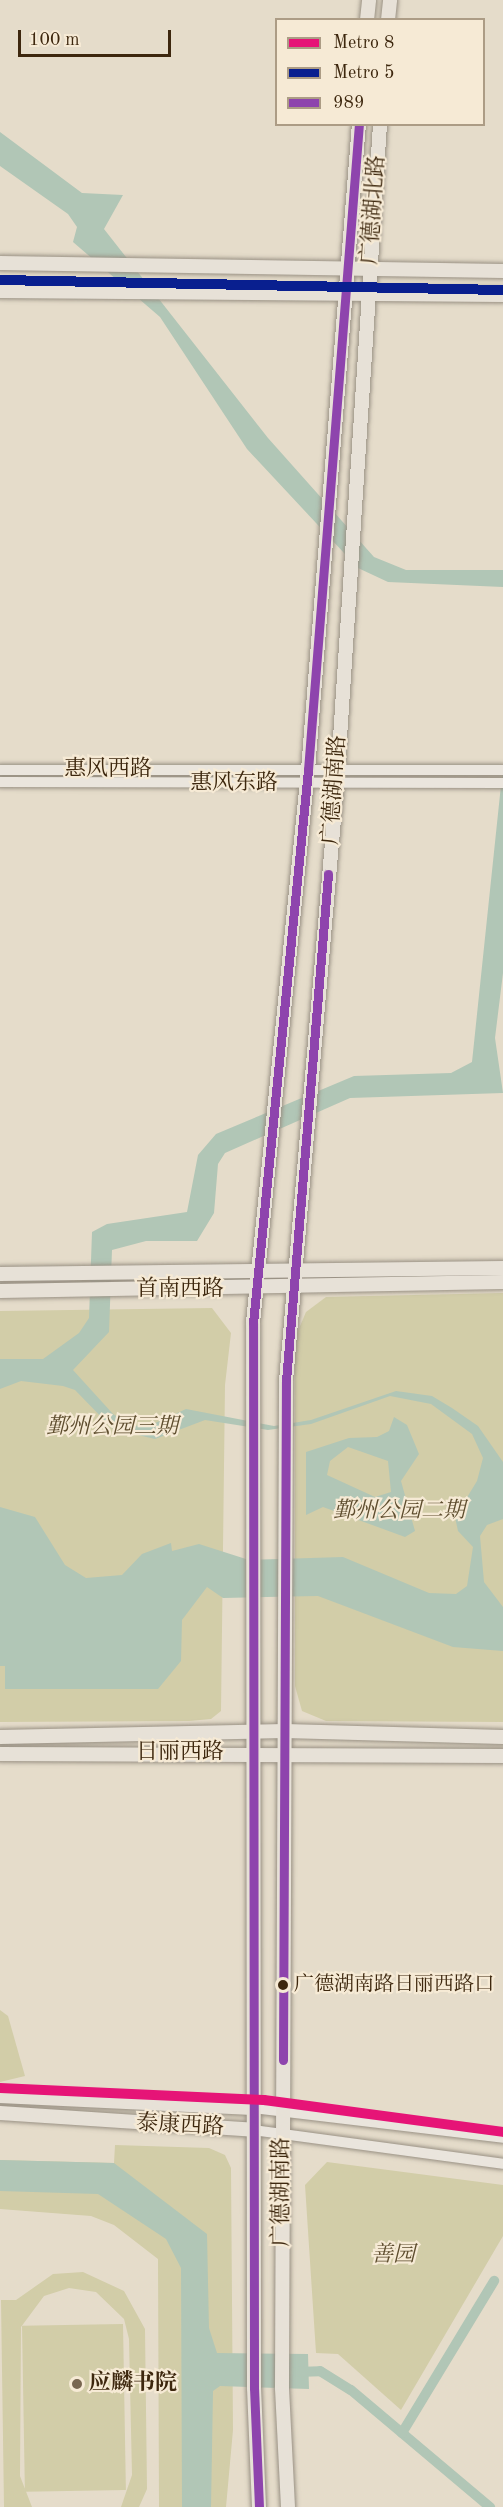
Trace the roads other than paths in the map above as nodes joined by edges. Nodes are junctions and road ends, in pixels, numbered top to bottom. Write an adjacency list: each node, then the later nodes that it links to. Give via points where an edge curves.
1 (369, 0): 3 (main road)
2 (390, 0): 4 (main road)
3 (368, 18)
4 (388, 18)
5 (359, 126): 8 (main road, 广德湖北路)
6 (380, 126): 9 (main road, 广德湖北路)
7 (0, 263): 8 (main road)
8 (347, 268): 9 (main road); 13 (main road, 广德湖北路)
9 (369, 269): 10 (main road); 14 (main road, 广德湖北路)
10 (503, 271)
11 (0, 291): 13 (main road)
12 (503, 295): 14 (main road)
13 (345, 296): 14 (main road); 16 (main road, 广德湖南路)
14 (368, 296): 17 (main road, 广德湖南路)
15 (0, 770): 16 (street, 惠风西路)
16 (308, 770): 17 (street, 惠风西路); 22 (main road, 广德湖南路)
17 (337, 770): 18 (street, 惠风西路); 21 (main road, 广德湖南路)
18 (502, 770)
19 (0, 782): 22 (street, 惠风东路)
20 (501, 783): 21 (street, 惠风东路)
21 (337, 784): 22 (street, 惠风东路); 25 (main road, 广德湖南路)
22 (306, 785): 24 (main road, 广德湖南路)
23 (503, 1268): 25 (main road, 首南西路)
24 (262, 1272): 25 (main road, 首南西路); 26 (main road, 首南西路); 28 (main road, 广德湖南路)
25 (294, 1272): 29 (main road, 广德湖南路)
26 (0, 1274)
27 (503, 1282): 29 (main road, 首南西路)
28 (259, 1289): 29 (main road, 首南西路); 30 (main road, 首南西路); 31 (main road, 广德湖南路, via 254,1323)
29 (293, 1289): 32 (main road, 广德湖南路)
30 (0, 1291)
31 (252, 1731): 32 (main road, 日丽西路); 33 (main road, 日丽西路); 35 (main road, 广德湖南路)
32 (285, 1731): 34 (main road, 日丽西路); 36 (main road, 广德湖南路)
33 (0, 1737)
34 (503, 1737)
35 (252, 1752): 36 (main road, 日丽西路); 37 (main road, 日丽西路); 40 (main road, 广德湖南路)
36 (285, 1753): 38 (main road, 日丽西路); 41 (main road, 广德湖南路)
37 (0, 1754)
38 (503, 1756)
39 (1, 2096): 40 (main road, 泰康西路)
40 (253, 2108): 41 (street, 泰康西路); 43 (main road, 广德湖南路)
41 (283, 2108): 44 (main road, 广德湖南路); 45 (street, 泰康西路)
42 (1, 2113): 43 (main road, 泰康西路)
43 (253, 2130): 44 (street, 泰康西路); 47 (main road, 广德湖南路, via 254,2388)
44 (283, 2133): 46 (street, 泰康西路); 48 (main road, 广德湖南路, via 282,2387)
45 (503, 2138)
46 (503, 2164)
47 (259, 2507)
48 (288, 2507)

